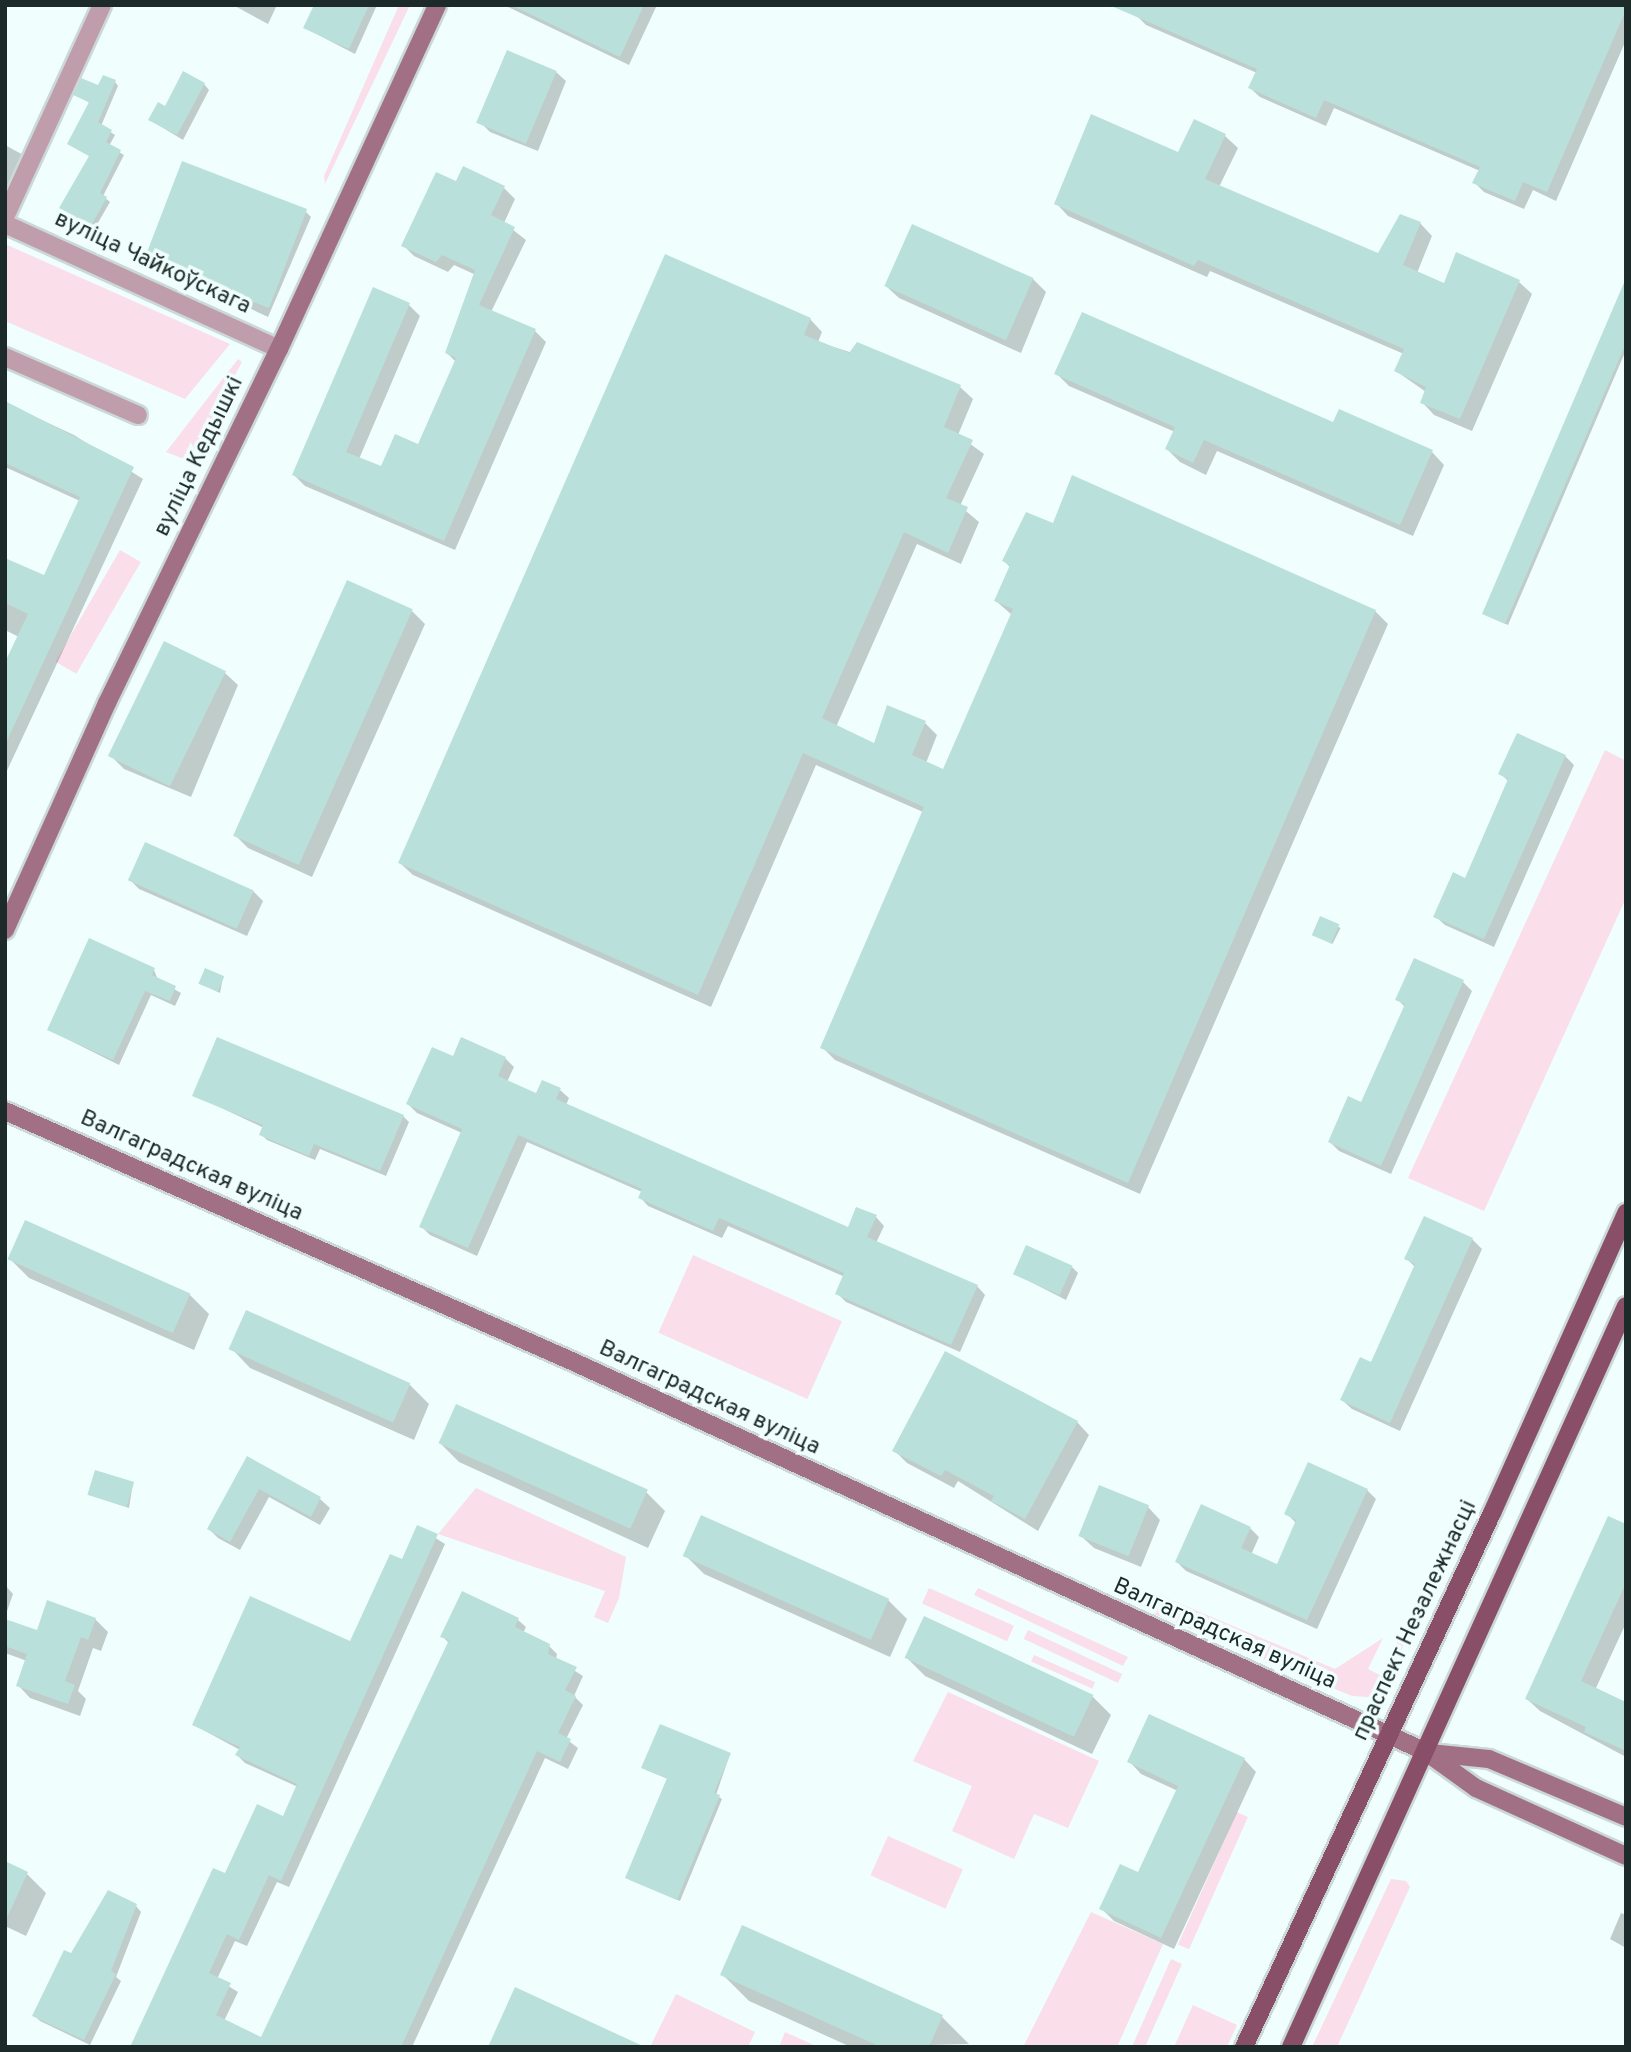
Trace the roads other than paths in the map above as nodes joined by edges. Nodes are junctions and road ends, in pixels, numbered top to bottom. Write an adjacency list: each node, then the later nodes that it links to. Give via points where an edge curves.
1 (102, 5): 3 (street)
2 (437, 5): 5 (main road, вуліца Кедышкі)
3 (5, 217)
4 (5, 224): 5 (street, вуліца Чайкоўскага)
5 (279, 349): 8 (main road, вуліца Кедышкі, via 107,703)
6 (5, 357): 7 (street)
7 (138, 415)
8 (5, 930)
9 (5, 1111): 12 (main road, Валгаградская вуліца, via 576,1363)
10 (1626, 1213): 12 (main road, праспект Незалежнасці)
11 (1626, 1306): 13 (main road)
12 (1390, 1736): 13 (main road, Валгаградская вуліца); 16 (main road, праспект Незалежнасці)
13 (1426, 1752): 14 (main road, via 1489,1759); 15 (main road, via 1476,1788); 17 (main road)
14 (1626, 1816)
15 (1626, 1856)
16 (1244, 2047)
17 (1292, 2047)

